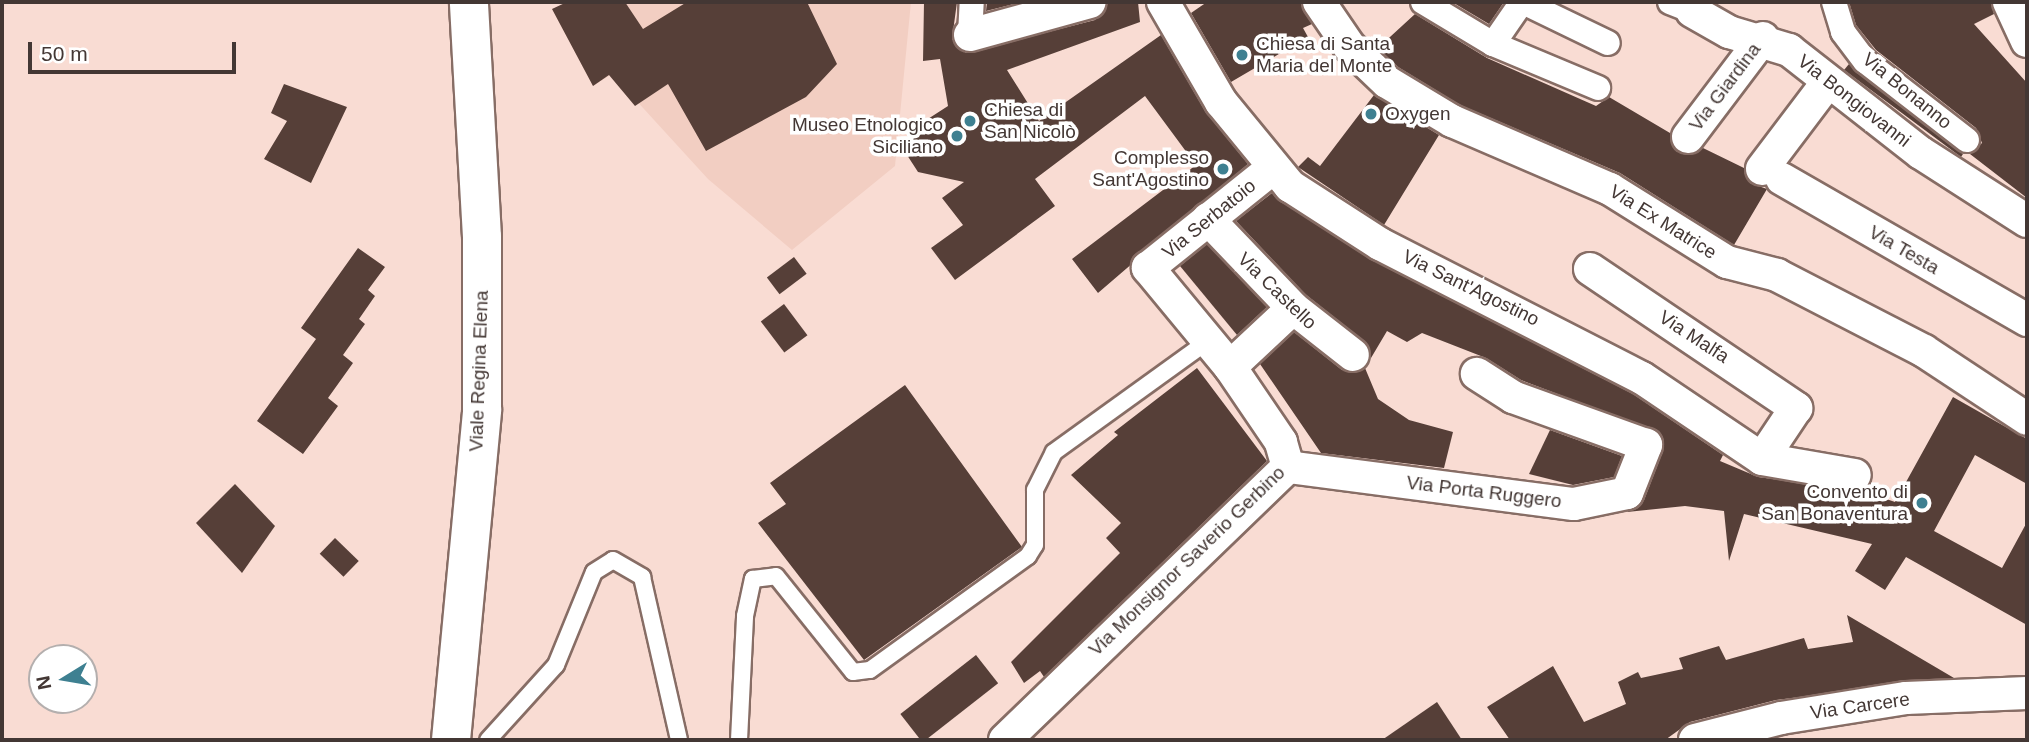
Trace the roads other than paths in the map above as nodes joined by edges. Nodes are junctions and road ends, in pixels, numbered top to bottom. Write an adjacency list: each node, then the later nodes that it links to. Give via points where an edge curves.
1 (469, 2): 35 (main road, Viale Regina Elena, via 482,237 482,409)
2 (972, 2): 11 (street)
3 (1090, 2): 11 (street)
4 (1163, 2): 20 (street, Via Sant'Agostino, via 1221,102)
5 (1319, 2): 30 (street, Via Ex Matrice, via 1349,46 1387,82 1452,121 1610,189 1727,262 1777,275 1924,351)
6 (1423, 2): 14 (street)
7 (1522, 2): 14 (street); 15 (street)
8 (1834, 2): 19 (street, Via Bonanno, via 1843,32 1866,61)
9 (2009, 2): 13 (street)
10 (1681, 6): 12 (street, Via Bongiovanni, via 1729,32)
11 (970, 35)
12 (1762, 37): 16 (street, Via Bongiovanni); 18 (street, Via Giardina)
13 (2027, 41)
14 (1493, 44): 17 (street)
15 (1608, 44)
16 (1827, 83): 22 (street, Via Bongiovanni); 25 (street, Via Testa, via 1772,174)
17 (1598, 88)
18 (1688, 137)
19 (1967, 140)
20 (1273, 168): 21 (street, Via Serbatoio); 31 (street, Via Sant'Agostino, via 1380,244 1630,372)
21 (1208, 219): 24 (street, Via Castello); 26 (street, Via Serbatoio, via 1148,268)
22 (2027, 221)
23 (1590, 269): 31 (street, Via Malfa, via 1796,408)
24 (1293, 308): 27 (street, Via Castello); 28 (street)
25 (2027, 320)
26 (1208, 341): 28 (street, Via Serbatoio); 38 (lane, via 1054,452 1035,489 1035,545 1028,556 870,670 853,672 783,582 765,575 753,579 745,615)
27 (1353, 355)
28 (1230, 367): 32 (street, Via Monsignor Saverio Gerbino, via 1281,442)
29 (1477, 374): 32 (street, Via Porta Ruggero, via 1513,397 1646,445 1627,493 1574,504)
30 (2027, 419)
31 (1762, 459): 33 (street, Via Sant'Agostino)
32 (1289, 467): 39 (street, Via Monsignor Saverio Gerbino)
33 (1855, 475)
34 (2027, 693): 40 (street, Via Carcere, via 1906,698 1781,718)
35 (451, 740)
36 (488, 740): 37 (lane, via 556,665 594,572 613,560 642,577)
37 (679, 740)
38 (739, 740)
39 (1005, 740)
40 (1696, 740)

